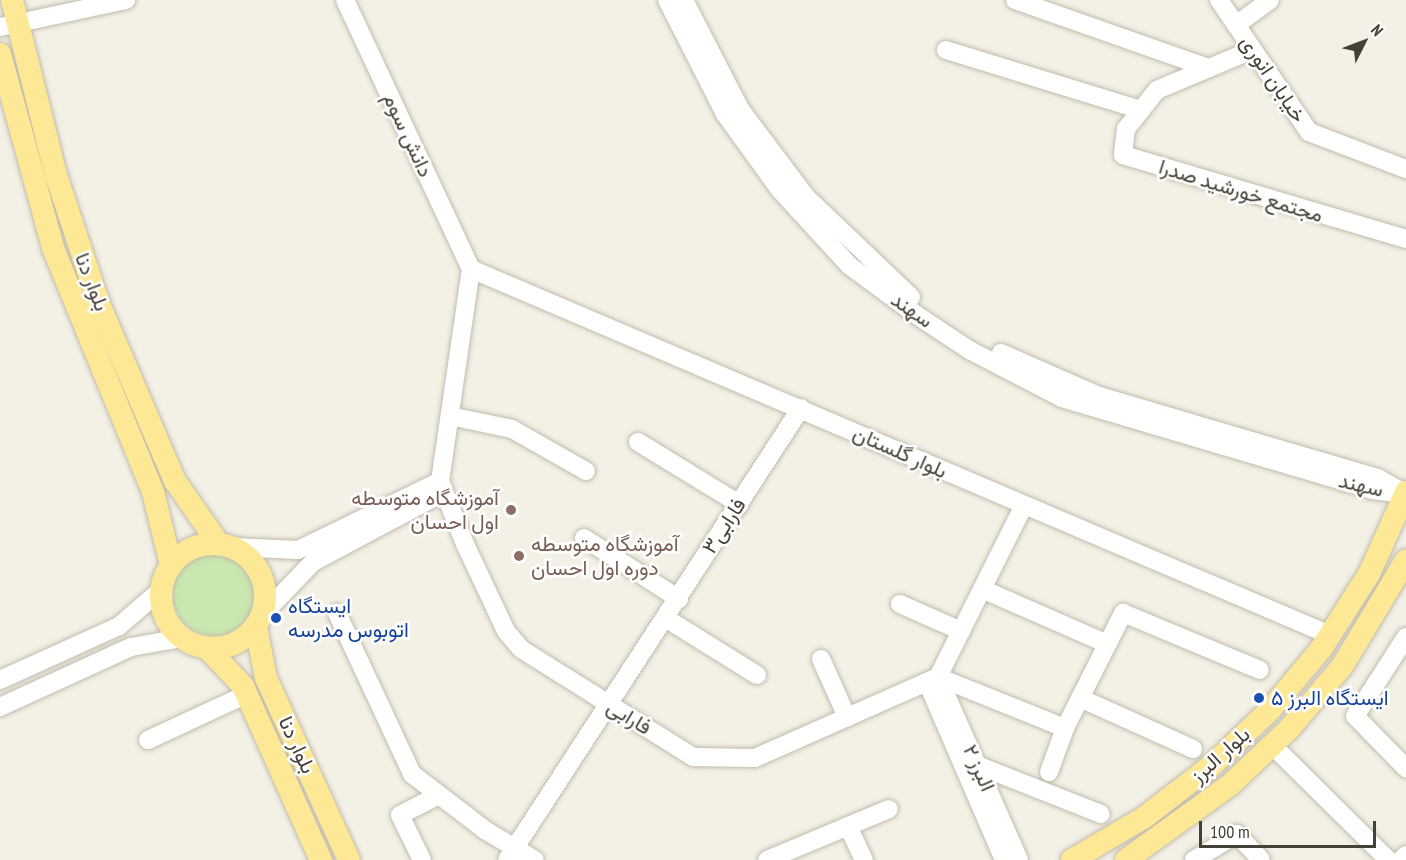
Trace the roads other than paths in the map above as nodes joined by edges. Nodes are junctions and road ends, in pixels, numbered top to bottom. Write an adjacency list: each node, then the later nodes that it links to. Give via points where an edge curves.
1 (12, 0): 9 (main road, بلوار دنا)
2 (126, 0): 9 (street)
3 (345, 0): 18 (street, دانش سوم)
4 (667, 0): 24 (street, سهند, via 725,114 780,190 850,266 915,314 1062,398 1372,490)
5 (684, 0): 24 (street, سهند, via 740,109 806,197 905,293 972,337 1062,383 1378,478)
6 (1015, 0): 14 (street)
7 (1219, 0): 10 (street, خیابان انوری)
8 (1270, 0): 10 (street)
9 (8, 25): 28 (main road, بلوار دنا, via 99,304 175,482)
10 (1236, 25): 12 (street, خیابان انوری)
11 (946, 50): 15 (street)
12 (1252, 50): 14 (street, مجتمع خورشید صدرا); 16 (street, خیابان انوری, via 1309,132)
13 (0, 54): 30 (main road, بلوار دنا, via 53,248 153,492)
14 (1208, 68): 15 (street, مجتمع خورشید صدرا, via 1157,90)
15 (1141, 110): 17 (street, مجتمع خورشید صدرا, via 1126,129 1123,154)
16 (1406, 170)
17 (1406, 239)
18 (471, 269): 19 (street, بلوار گلستان); 20 (street)
19 (801, 408): 25 (street, فارابی۳); 26 (street, بلوار گلستان)
20 (450, 417): 22 (street, via 512,429); 23 (street)
21 (638, 442): 25 (street)
22 (586, 471)
23 (441, 487): 28 (street, via 298,550); 37 (street, via 313,562); 52 (street, فارابی, via 506,631 521,649)
24 (1406, 493): 39 (main road, بلوار البرز, via 1368,574)
25 (739, 504): 33 (street, فارابی۳)
26 (1024, 505): 31 (street); 39 (street, بلوار گلستان)
27 (584, 538): 33 (street)
28 (226, 546): 30 (main road, via 193,548); 37 (main road, via 258,568 265,591)
29 (1406, 561): 56 (main road, بلوار البرز, via 1343,665)
30 (171, 565): 32 (main road)
31 (982, 589): 38 (street); 42 (street)
32 (161, 590): 41 (main road, via 165,617); 48 (street, via 119,626)
33 (679, 599): 36 (street, فارابی۳)
34 (900, 604): 38 (street)
35 (337, 613): 61 (street, via 412,774)
36 (667, 619): 46 (street); 52 (street, فارابی۳)
37 (259, 621): 43 (main road, via 235,644); 68 (main road, بلوار دنا, via 266,678)
38 (961, 631): 47 (street)
39 (1330, 635): 75 (main road, بلوار البرز, via 1270,710 1212,765 1145,817)
40 (1406, 637): 59 (street, via 1354,716)
41 (182, 638): 43 (main road); 51 (street, via 131,647)
42 (1107, 645): 45 (street, via 1123,614); 50 (street)
43 (208, 648): 49 (main road, بلوار دنا, via 228,665)
44 (821, 659): 53 (street)
45 (1260, 670)
46 (757, 675)
47 (932, 679): 53 (street, فارابی); 54 (street); 58 (street, البرز ۲); 73 (street, البرز ۲)
48 (0, 680)
49 (246, 693): 55 (street); 67 (main road, بلوار دنا)
50 (1080, 698): 54 (street); 57 (street)
51 (0, 707)
52 (611, 707): 53 (street, فارابی, via 693,757 717,761 755,758); 65 (street, فارابی۳)
53 (847, 717)
54 (1065, 729): 60 (street)
55 (148, 740)
56 (1273, 746): 76 (main road, بلوار البرز, via 1213,799); 79 (street)
57 (1193, 749)
58 (977, 765): 63 (street); 74 (street, البرز ۲)
59 (1406, 768)
60 (1049, 772)
61 (437, 796): 65 (street); 69 (street, via 400,815)
62 (889, 808): 64 (street)
63 (1101, 814)
64 (848, 826): 71 (street); 72 (street)
65 (511, 854): 70 (street)
66 (1406, 855): 80 (street)
67 (321, 860)
68 (349, 860)
69 (422, 860)
70 (535, 860)
71 (768, 860)
72 (864, 860)
73 (1004, 860)
74 (1019, 860)
75 (1072, 860)
76 (1126, 860)
77 (1194, 860): 78 (street, via 1237,834)
78 (1261, 860)
79 (1388, 860)
80 (1401, 860)

